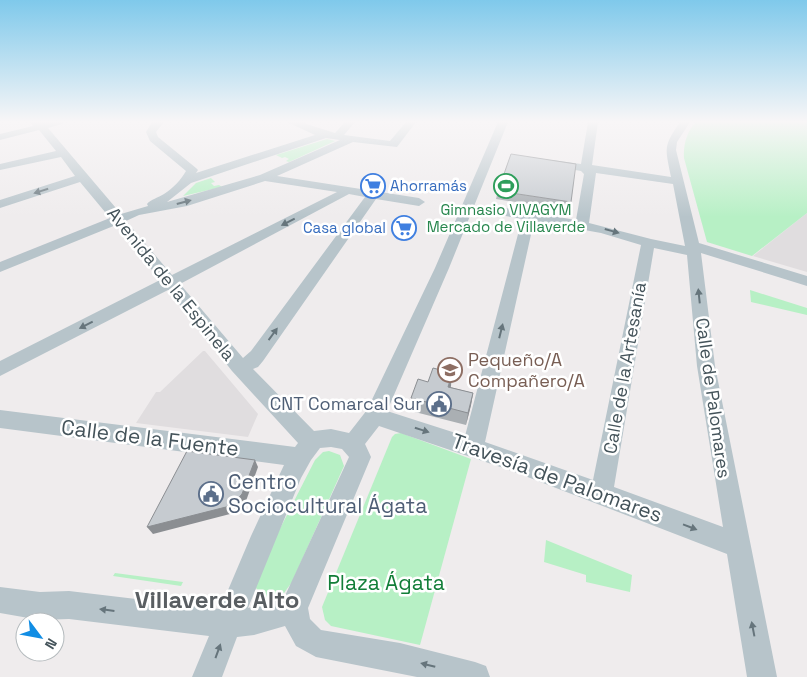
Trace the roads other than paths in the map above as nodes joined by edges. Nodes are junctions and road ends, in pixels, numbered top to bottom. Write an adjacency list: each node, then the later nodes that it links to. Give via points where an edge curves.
1 (64, 153): 13 (street, Avenida de la Espinela)
2 (61, 154): 10 (street)
3 (172, 154): 14 (street, via 192,170)
4 (273, 154): 14 (street)
5 (318, 154): 12 (street)
6 (490, 154): 32 (street)
7 (588, 154): 11 (street)
8 (672, 154): 15 (street, Calle de Palomares)
9 (539, 162): 11 (street)
10 (0, 167)
11 (586, 168): 15 (street); 24 (street, via 590,173)
12 (264, 177): 16 (street); 21 (street, one-way to 12, via 182,203)
13 (82, 178): 19 (street, one-way to 19); 23 (street, Avenida de la Espinela)
14 (187, 180): 21 (street, via 168,197)
15 (677, 182): 26 (street, Calle de Palomares)
16 (346, 190): 17 (street); 28 (street, one-way to 28)
17 (373, 195): 18 (street); 30 (street, one-way to 17, via 252,362 257,356)
18 (419, 202)
19 (0, 204)
20 (494, 210): 22 (street)
21 (136, 212): 23 (street)
22 (529, 216): 24 (street); 35 (street, one-way to 22)
23 (119, 219): 27 (street); 28 (street, Avenida de la Espinela)
24 (582, 225): 25 (street, one-way to 25)
25 (648, 243): 26 (street); 37 (street, Calle de la Artesanía)
26 (693, 249): 29 (street); 38 (street, Calle de Palomares, one-way to 26, via 706,366)
27 (0, 267)
28 (170, 281): 30 (street, Avenida de la Espinela); 31 (street, one-way to 31)
29 (807, 281)
30 (239, 366): 36 (street, Avenida de la Espinela, via 276,408)
31 (0, 369)
32 (375, 416): 34 (street); 35 (street, Travesía de Palomares, one-way to 35)
33 (2, 421): 36 (street, Calle de la Fuente)
34 (352, 444): 36 (street, Calle de la Fuente, via 321,438); 40 (street, via 358,448 360,457)
35 (473, 447): 37 (street, Travesía de Palomares)
36 (306, 450): 41 (street, via 259,545)
37 (602, 493): 38 (street, Travesía de Palomares, one-way to 38)
38 (737, 545): 44 (street, Calle de Palomares, one-way to 38)
39 (0, 600): 41 (street, one-way to 39)
40 (294, 608): 41 (street, via 254,622); 43 (street, one-way to 40, via 400,658 316,643 304,636)
41 (227, 624): 42 (street, one-way to 41)
42 (207, 677)
43 (475, 677)
44 (762, 677)

